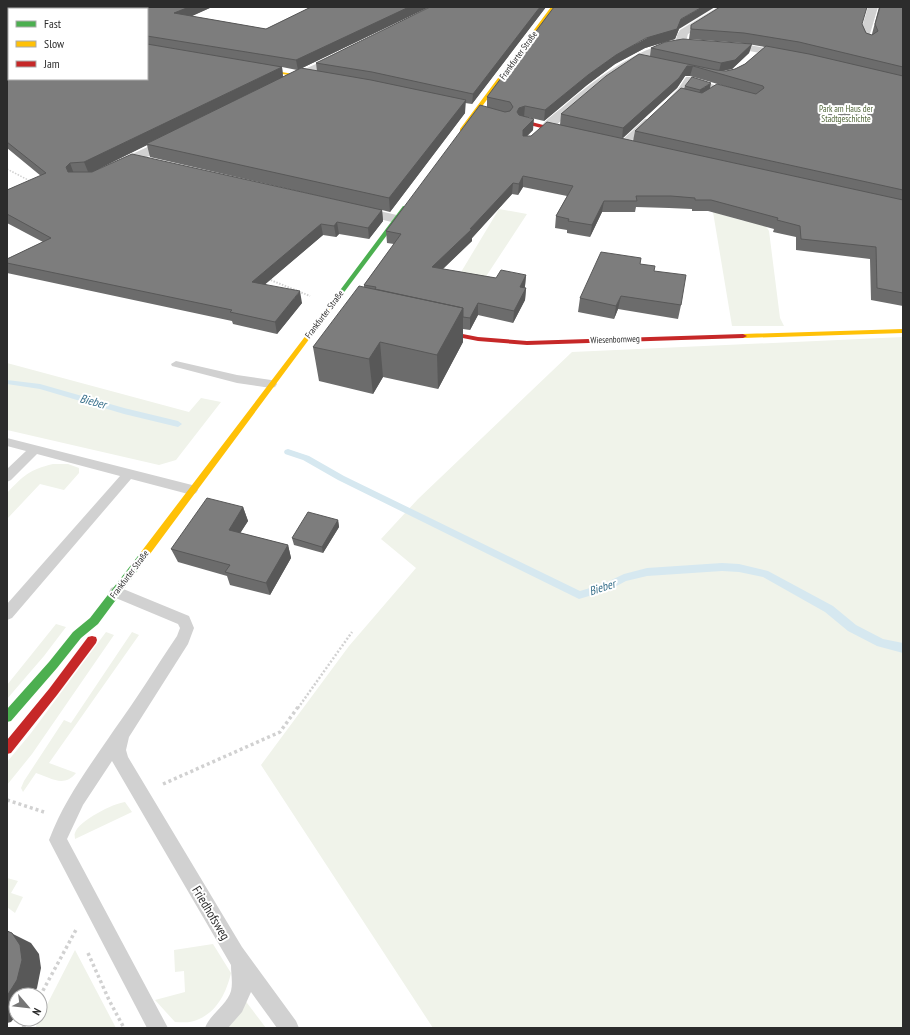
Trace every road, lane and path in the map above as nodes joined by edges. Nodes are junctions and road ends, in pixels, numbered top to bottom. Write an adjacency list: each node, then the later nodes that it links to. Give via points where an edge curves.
1 (553, 7): 23 (street, Frankfurter Straße)
2 (725, 7): 5 (street, via 684,32)
3 (873, 7): 4 (street, via 866,34)
4 (868, 40)
5 (681, 43): 6 (street); 10 (street, via 660,47)
6 (695, 44)
7 (709, 44): 9 (street)
8 (356, 48): 16 (street)
9 (761, 50): 11 (street); 12 (street)
10 (637, 59): 13 (street); 27 (street, via 593,88)
11 (751, 59)
12 (804, 59)
13 (651, 63)
14 (246, 66): 16 (street)
15 (684, 68): 18 (street)
16 (299, 75): 17 (street); 19 (street)
17 (330, 81)
18 (717, 86): 20 (lane, via 688,78)
19 (271, 89)
20 (676, 94): 21 (lane); 22 (lane)
21 (688, 97)
22 (666, 104)
23 (473, 109): 24 (street); 30 (street, Frankfurter Straße)
24 (487, 113)
25 (655, 114): 31 (lane)
26 (524, 122): 27 (street)
27 (542, 130): 29 (street)
28 (189, 131): 32 (street)
29 (584, 136)
30 (454, 141)
31 (622, 145)
32 (134, 159): 33 (street); 35 (street)
33 (157, 164)
34 (7, 169): 36 (path)
35 (105, 172)
36 (35, 184)
37 (409, 201): 39 (street, Frankfurter Straße)
38 (344, 207): 39 (street)
39 (396, 219): 41 (street, Frankfurter Straße)
40 (268, 279): 41 (path)
41 (331, 305): 42 (street); 46 (street, Frankfurter Straße)
42 (345, 308)
43 (426, 328): 44 (street, Wiesenbornweg, via 478,339 527,343)
44 (903, 331)
45 (176, 364): 46 (lane, via 237,379)
46 (271, 384): 51 (street, Frankfurter Straße)
47 (7, 442): 48 (lane)
48 (35, 449): 49 (lane); 50 (lane)
49 (129, 473): 51 (lane); 53 (lane)
50 (7, 477)
51 (192, 490): 52 (street, Frankfurter Straße)
52 (116, 592): 54 (street, Frankfurter Straße); 57 (lane, Friedhofsweg, via 184,620 187,628 183,639)
53 (7, 614)
54 (94, 621): 56 (street, Frankfurter Straße, via 76,635 53,666); 58 (street, Frankfurter Straße, via 92,640)
55 (352, 632): 59 (path, via 280,732 173,780)
56 (7, 717)
57 (122, 734): 59 (lane, Friedhofsweg, via 118,750 120,760); 61 (lane)
58 (7, 749)
59 (139, 792): 63 (lane, Friedhofsweg)
60 (7, 800): 61 (path, via 44,812)
61 (71, 807): 65 (lane, via 58,840)
62 (77, 928): 64 (path)
63 (242, 963): 66 (lane, via 241,991 235,1005); 67 (lane, Friedhofsweg)
64 (45, 987)
65 (158, 1028)
66 (215, 1028)
67 (290, 1028)

